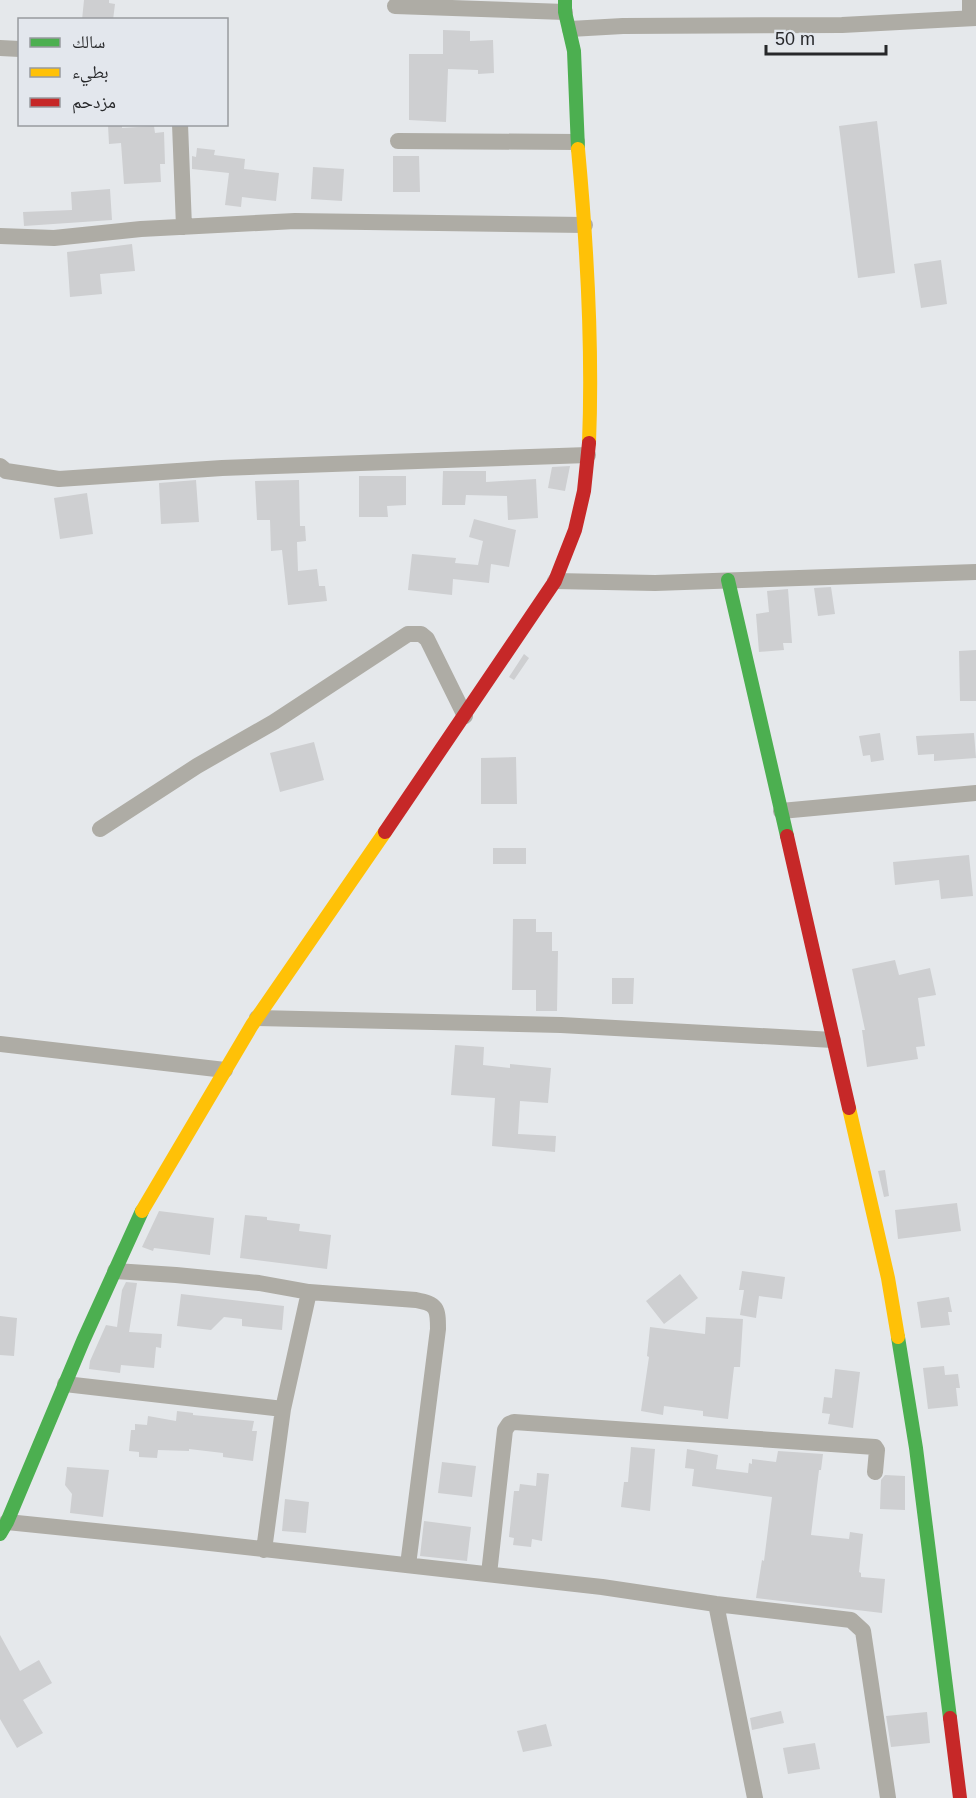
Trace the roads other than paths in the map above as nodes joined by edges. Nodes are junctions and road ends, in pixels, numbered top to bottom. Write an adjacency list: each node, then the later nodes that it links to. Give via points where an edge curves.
1 (970, 0): 4 (street)
2 (395, 6): 3 (street)
3 (565, 6): 5 (street)
4 (973, 18): 5 (street, via 842,25)
5 (570, 29): 10 (street)
6 (0, 48): 7 (street)
7 (18, 48)
8 (180, 126): 12 (street)
9 (398, 141): 10 (street)
10 (577, 142): 11 (street)
11 (585, 225): 12 (street, via 295,221); 14 (street, via 591,392)
12 (184, 227): 13 (street, via 54,238)
13 (0, 236)
14 (588, 455): 15 (street, via 222,468 59,479 6,471); 18 (street, via 575,530)
15 (0, 466)
16 (976, 572): 17 (street)
17 (728, 580): 18 (street); 21 (street)
18 (555, 581): 19 (street)
19 (465, 716): 22 (street, via 427,639 421,634 408,634); 23 (street)
20 (976, 793): 21 (street)
21 (781, 811): 24 (street)
22 (100, 829)
23 (257, 1018): 24 (street, via 561,1025); 26 (street)
24 (833, 1040): 39 (street, via 888,1278 916,1448)
25 (0, 1044): 26 (street)
26 (225, 1070): 27 (street, via 143,1210)
27 (115, 1271): 28 (street, via 259,1283); 29 (street)
28 (309, 1292): 30 (street); 34 (street, via 416,1300 436,1308 438,1329)
29 (65, 1384): 30 (street); 32 (street)
30 (283, 1409): 33 (street)
31 (875, 1472): 35 (street, via 875,1447 514,1422 505,1430)
32 (3, 1528): 33 (street, via 174,1539)
33 (264, 1550): 34 (street)
34 (408, 1565): 35 (street)
35 (489, 1574): 36 (street)
36 (716, 1604): 37 (street); 38 (street, via 856,1623 862,1631)
37 (755, 1798)
38 (888, 1798)
39 (960, 1798)

